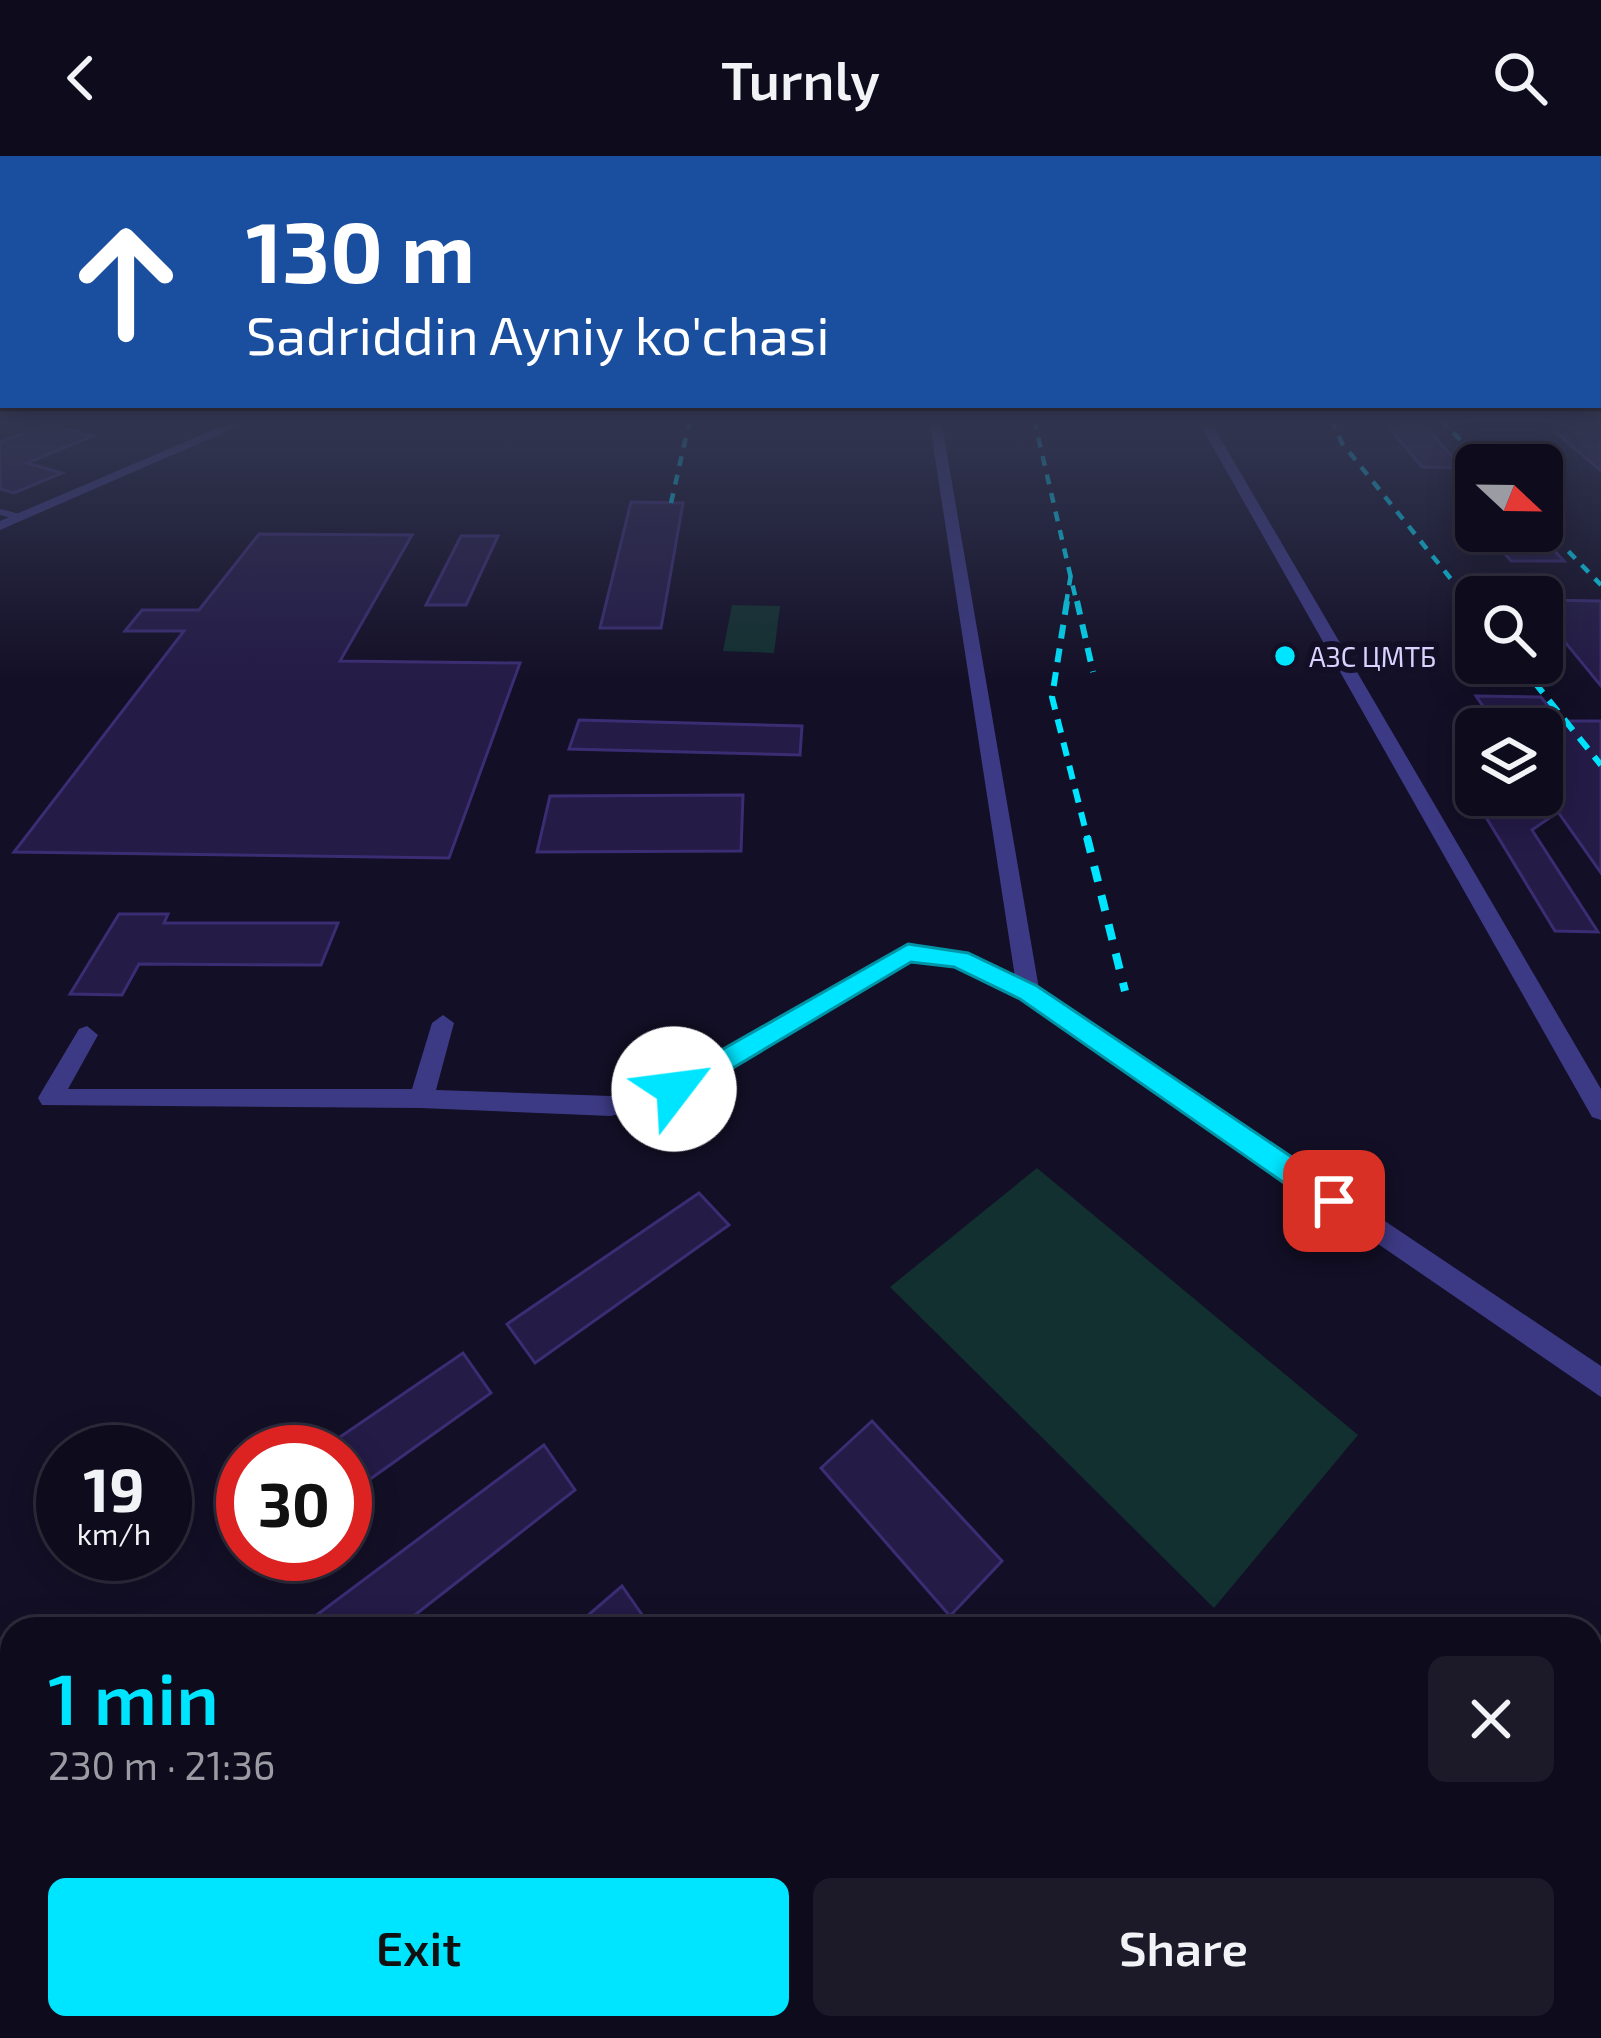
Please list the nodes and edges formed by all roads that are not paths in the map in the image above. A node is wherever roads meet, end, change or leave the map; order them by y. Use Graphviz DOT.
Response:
graph roads {
  1 [pos="46,507"];
  2 [pos="949,507"];
  3 [pos="1254,507"];
  4 [pos="0,512"];
  5 [pos="20,518"];
  6 [pos="0,526"];
  7 [pos="1028,993"];
  8 [pos="443,1023"];
  9 [pos="87,1035"];
  10 [pos="421,1099"];
  11 [pos="1601,1110"];
  12 [pos="1601,1383"];
  1 -- 5 [label="street"];
  2 -- 7 [label="street"];
  3 -- 11 [label="street"];
  4 -- 5 [label="lane"];
  5 -- 6 [label="street"];
  7 -- 10 [label="street"];
  7 -- 12 [label="street"];
  8 -- 10 [label="street"];
  9 -- 10 [label="street"];
}
